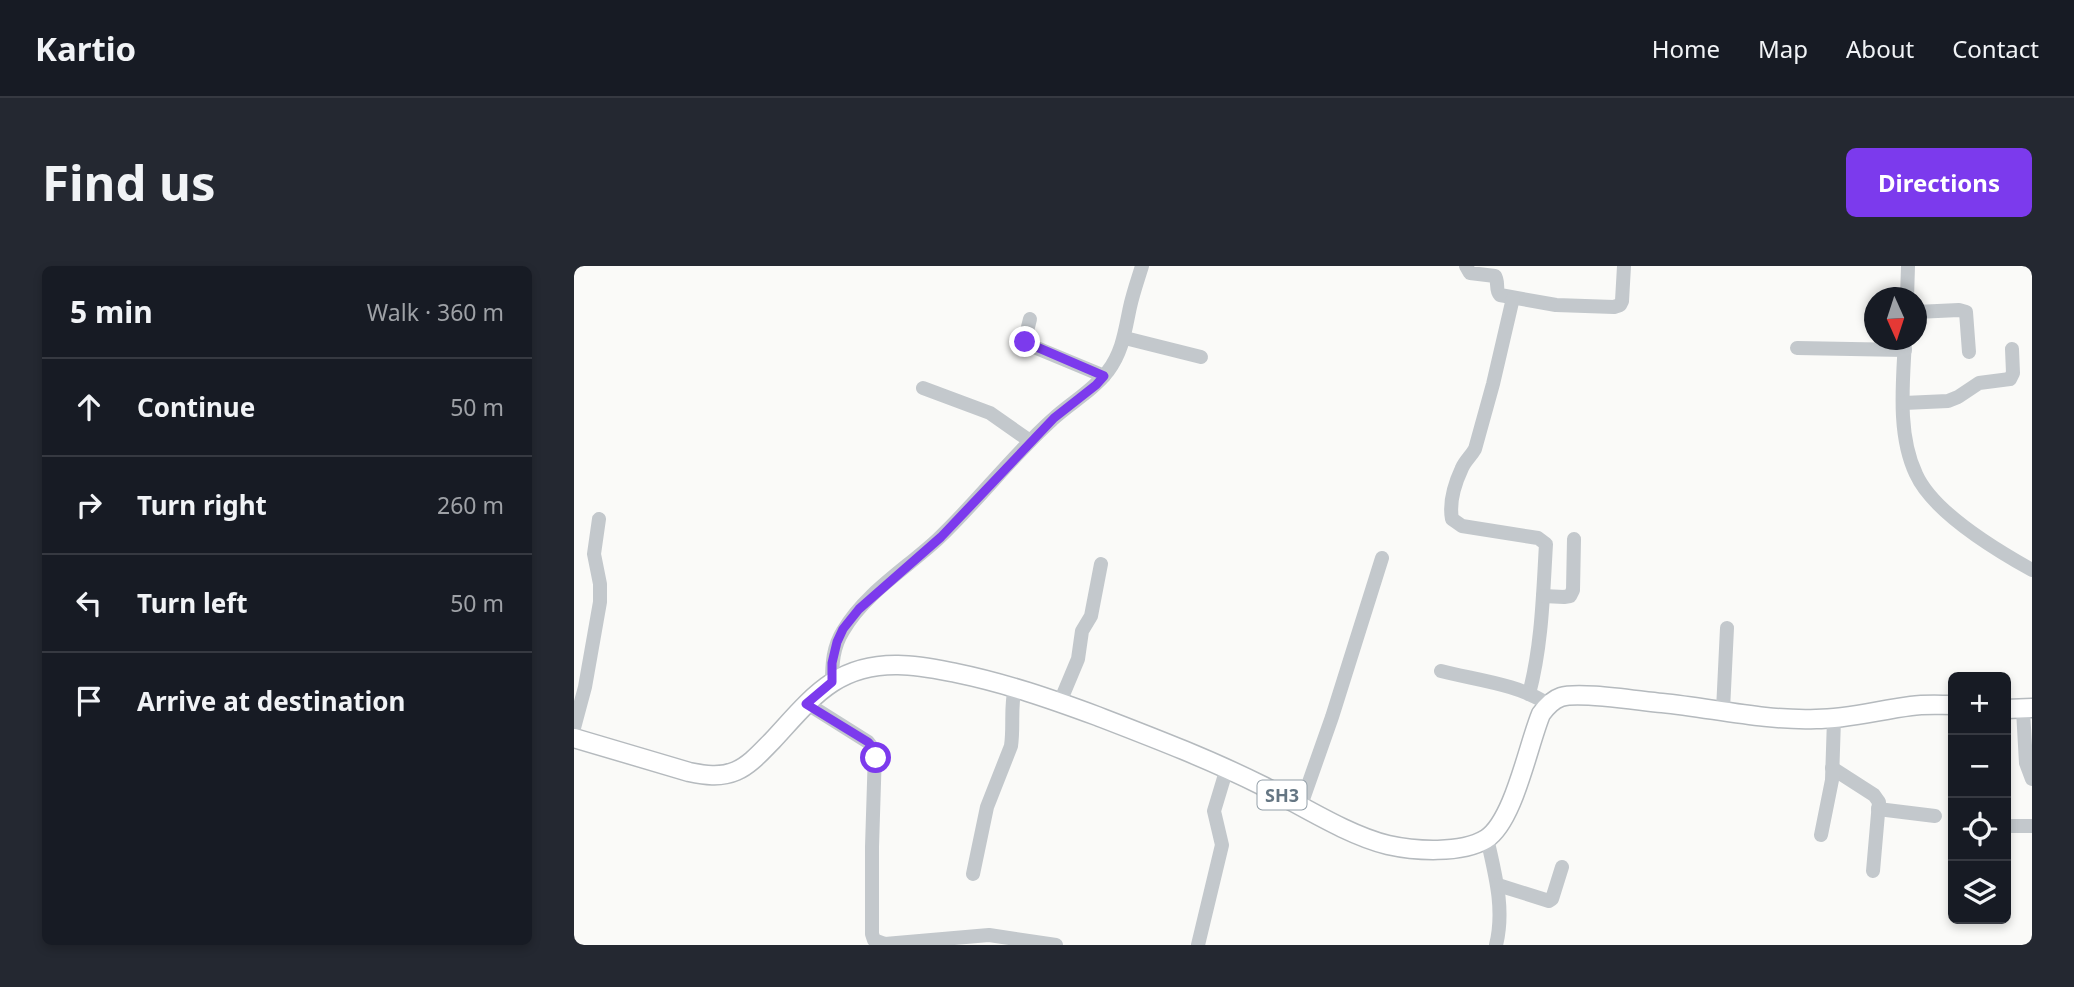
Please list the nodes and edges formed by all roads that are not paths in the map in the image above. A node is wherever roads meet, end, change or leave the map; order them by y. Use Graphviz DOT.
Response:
graph roads {
  1 [pos="1142,266"];
  2 [pos="1466,266"];
  3 [pos="1624,266"];
  4 [pos="1909,266"];
  5 [pos="1908,287"];
  6 [pos="1513,298"];
  7 [pos="1927,311"];
  8 [pos="1030,319"];
  9 [pos="1125,338"];
  10 [pos="1864,346"];
  11 [pos="1797,348"];
  12 [pos="2012,349"];
  13 [pos="1905,350"];
  14 [pos="1969,352"];
  15 [pos="1201,357"];
  16 [pos="1104,376"];
  17 [pos="923,388"];
  18 [pos="1904,403"];
  19 [pos="1030,441"];
  20 [pos="599,519"];
  21 [pos="1574,539"];
  22 [pos="1382,558"];
  23 [pos="1101,564"];
  24 [pos="2032,570"];
  25 [pos="1543,596"];
  26 [pos="1727,628"];
  27 [pos="1441,671"];
  28 [pos="832,682"];
  29 [pos="1015,687"];
  30 [pos="1530,694"];
  31 [pos="1060,702"];
  32 [pos="806,704"];
  33 [pos="1548,704"];
  34 [pos="1948,705"];
  35 [pos="2020,709"];
  36 [pos="1723,710"];
  37 [pos="1833,719"];
  38 [pos="574,728"];
  39 [pos="574,738"];
  40 [pos="1227,768"];
  41 [pos="1832,768"];
  42 [pos="2032,779"];
  43 [pos="1301,804"];
  44 [pos="1878,809"];
  45 [pos="1935,816"];
  46 [pos="2011,826"];
  47 [pos="2032,826"];
  48 [pos="1821,835"];
  49 [pos="1487,838"];
  50 [pos="1562,867"];
  51 [pos="1873,871"];
  52 [pos="973,874"];
  53 [pos="1498,885"];
  54 [pos="1056,945"];
  55 [pos="1199,945"];
  56 [pos="1496,945"];
  1 -- 9 [label="street"];
  2 -- 6 [label="street"];
  3 -- 6 [label="street"];
  4 -- 5 [label="street"];
  6 -- 25 [label="street"];
  7 -- 14 [label="street"];
  8 -- 16 [label="street"];
  9 -- 15 [label="street"];
  9 -- 16 [label="street"];
  10 -- 11 [label="street"];
  12 -- 18 [label="street"];
  13 -- 18 [label="street"];
  16 -- 19 [label="street"];
  17 -- 19 [label="street"];
  18 -- 24 [label="street"];
  19 -- 28 [label="street"];
  20 -- 38 [label="street"];
  21 -- 25 [label="street"];
  22 -- 43 [label="street"];
  23 -- 31 [label="street"];
  25 -- 30 [label="street"];
  26 -- 36 [label="street"];
  27 -- 30 [label="street"];
  28 -- 29 [label="main road, SH3"];
  28 -- 32 [label="main road, SH3"];
  29 -- 31 [label="main road, SH3"];
  29 -- 52 [label="street"];
  30 -- 33 [label="street"];
  31 -- 40 [label="main road, SH3"];
  32 -- 39 [label="main road, SH3"];
  32 -- 54 [label="street"];
  33 -- 36 [label="main road"];
  33 -- 49 [label="main road"];
  34 -- 37 [label="main road"];
  35 -- 42 [label="street"];
  36 -- 37 [label="main road"];
  37 -- 41 [label="street"];
  40 -- 43 [label="main road, SH3"];
  40 -- 55 [label="street"];
  41 -- 44 [label="street"];
  41 -- 48 [label="street"];
  43 -- 49 [label="main road, SH3"];
  44 -- 45 [label="street"];
  44 -- 51 [label="street"];
  46 -- 47 [label="street"];
  49 -- 53 [label="street"];
  50 -- 53 [label="street"];
  53 -- 56 [label="street"];
}
